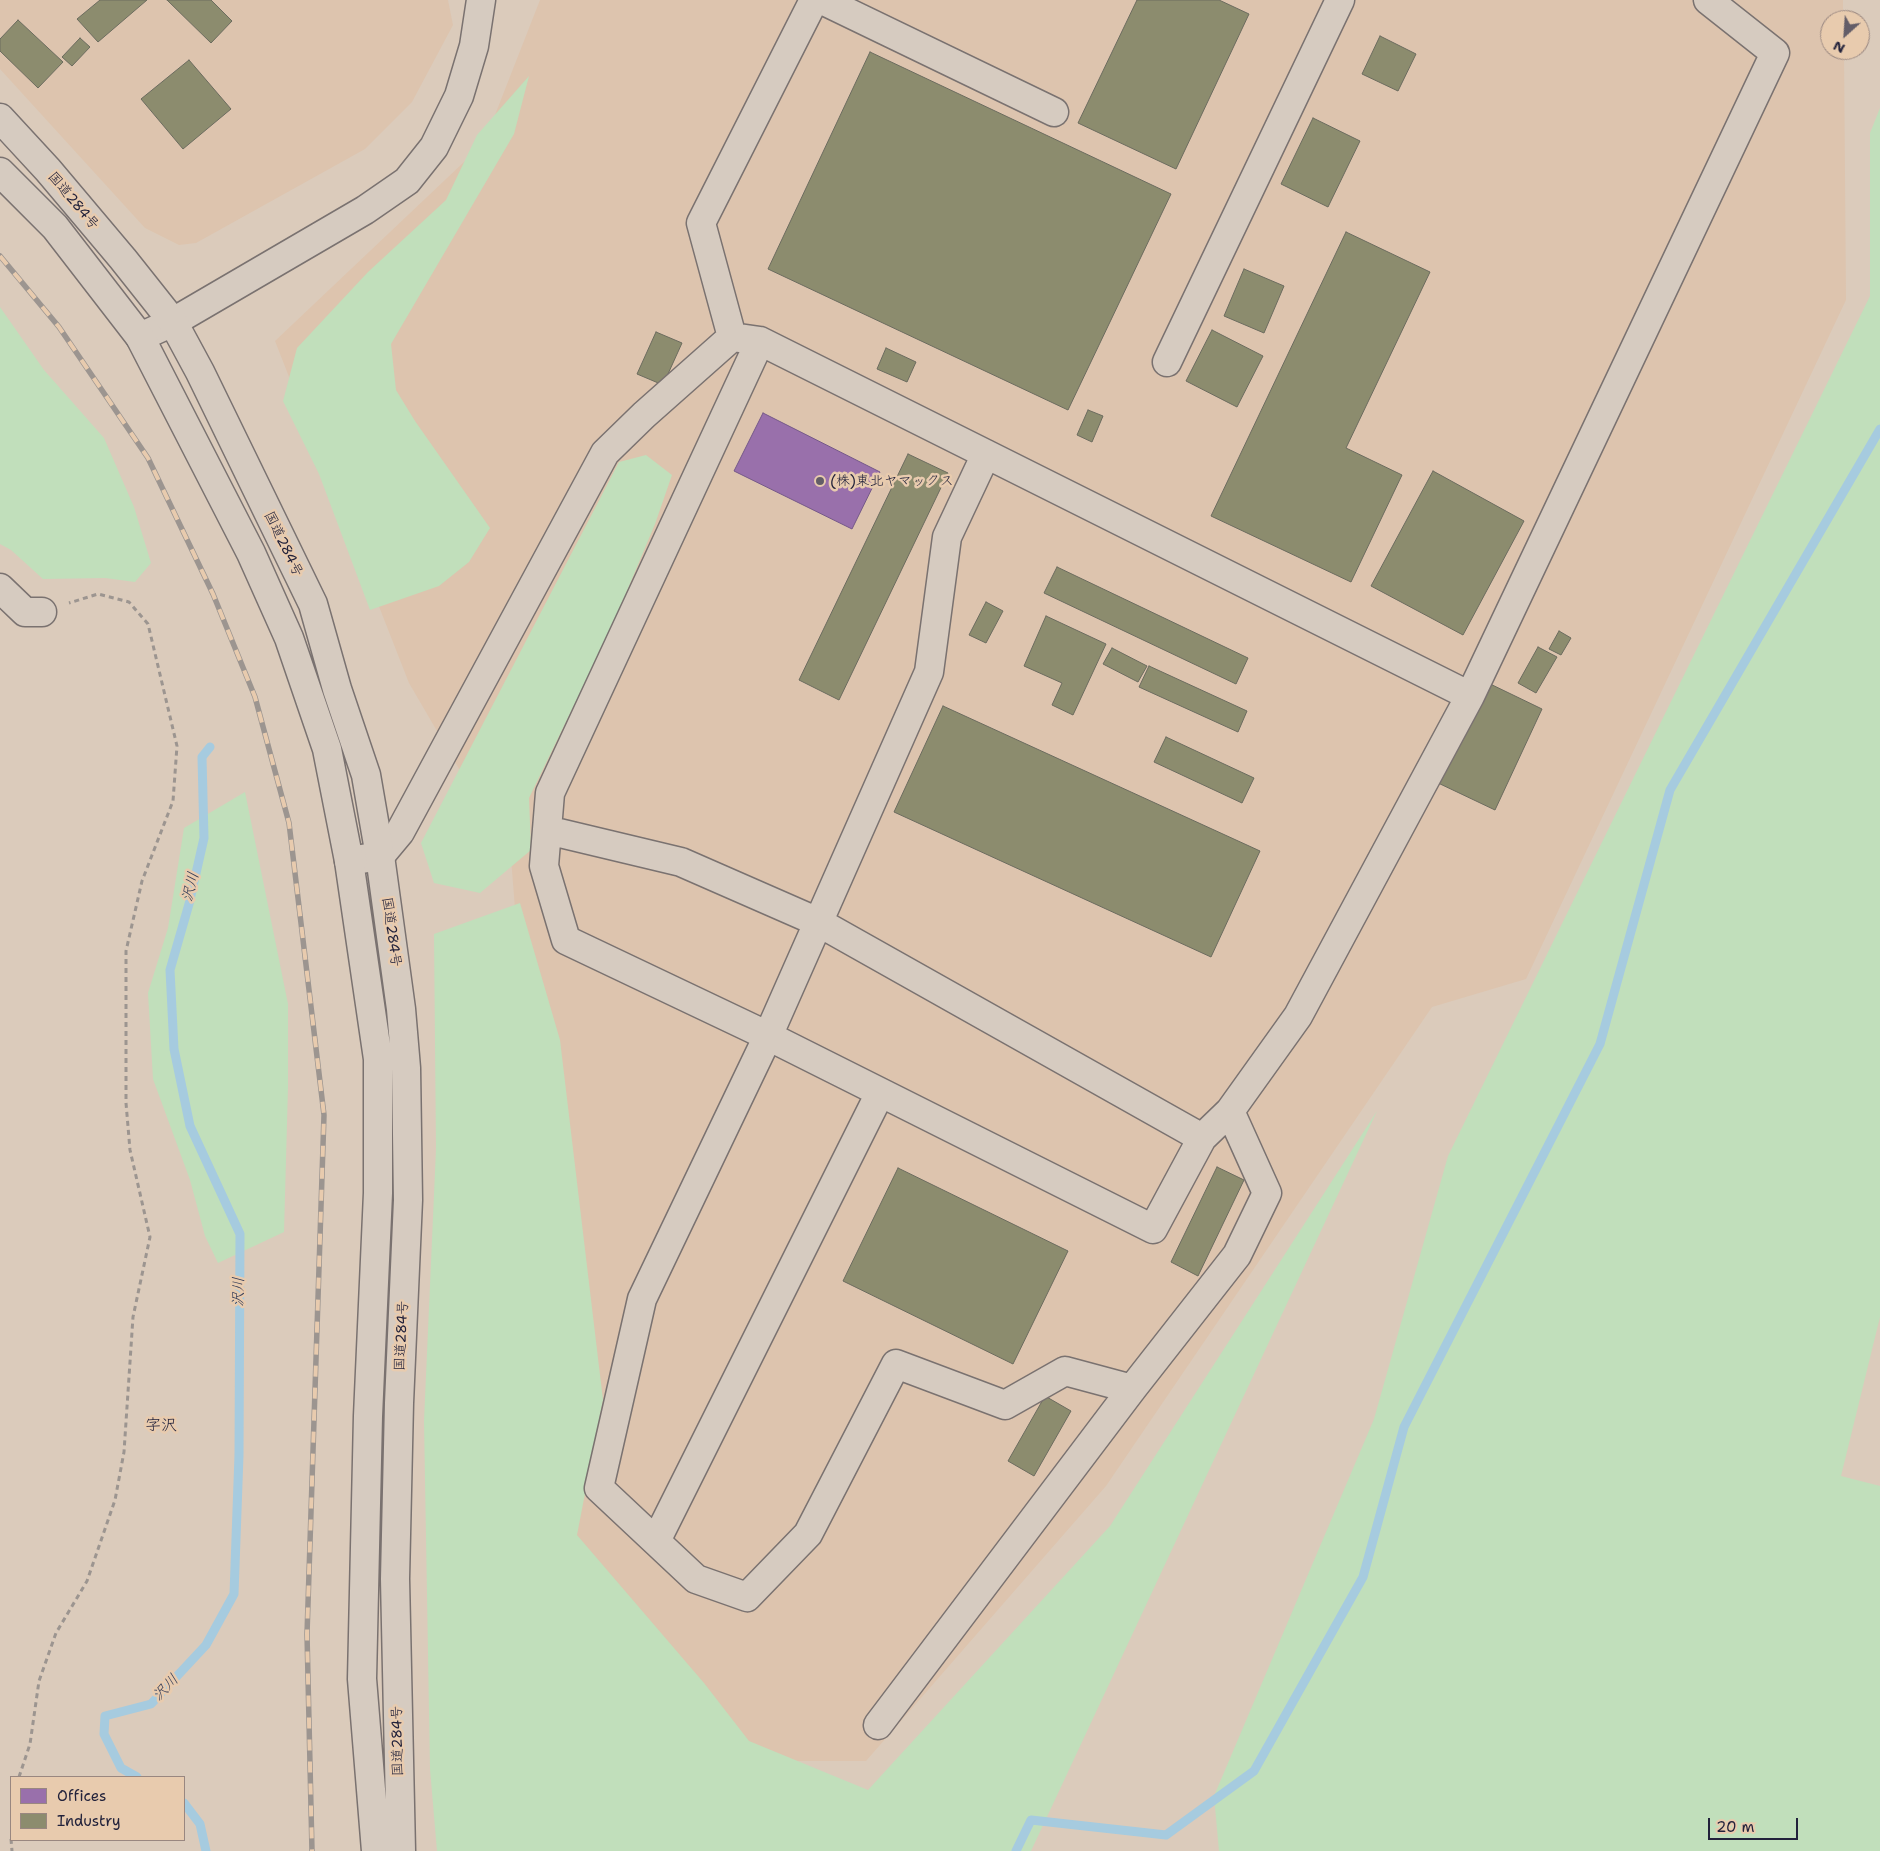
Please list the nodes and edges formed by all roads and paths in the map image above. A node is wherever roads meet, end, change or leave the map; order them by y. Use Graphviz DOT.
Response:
graph roads {
  1 [pos="481,0"];
  2 [pos="814,0"];
  3 [pos="822,0"];
  4 [pos="1340,0"];
  5 [pos="1708,0"];
  6 [pos="1054,112"];
  7 [pos="0,118"];
  8 [pos="0,172"];
  9 [pos="173,322"];
  10 [pos="732,337"];
  11 [pos="140,338"];
  12 [pos="760,341"];
  13 [pos="1167,362"];
  14 [pos="986,454"];
  15 [pos="0,588"];
  16 [pos="42,612"];
  17 [pos="1470,696"];
  18 [pos="547,830"];
  19 [pos="380,856"];
  20 [pos="348,861"];
  21 [pos="818,922"];
  22 [pos="768,1036"];
  23 [pos="880,1093"];
  24 [pos="1230,1110"];
  25 [pos="1202,1138"];
  26 [pos="1132,1389"];
  27 [pos="656,1541"];
  28 [pos="878,1725"];
  29 [pos="19,1776"];
  30 [pos="376,1851"];
  31 [pos="401,1851"];
  1 -- 9 [label="main road"];
  2 -- 10 [label="main road"];
  3 -- 6 [label="main road"];
  4 -- 13 [label="main road"];
  5 -- 17 [label="main road"];
  7 -- 9 [label="main road, 国道284号"];
  8 -- 11 [label="main road, 国道284号"];
  9 -- 11 [label="main road"];
  9 -- 19 [label="main road, 国道284号"];
  10 -- 12 [label="main road"];
  10 -- 19 [label="main road"];
  11 -- 20 [label="main road, 国道284号"];
  12 -- 14 [label="main road"];
  12 -- 18 [label="main road"];
  14 -- 17 [label="main road"];
  14 -- 21 [label="main road"];
  15 -- 16 [label="main road"];
  16 -- 29 [label="path"];
  17 -- 24 [label="main road"];
  18 -- 21 [label="main road"];
  18 -- 22 [label="main road"];
  19 -- 20 [label="main road"];
  19 -- 31 [label="main road, 国道284号"];
  20 -- 30 [label="main road, 国道284号"];
  21 -- 22 [label="main road"];
  21 -- 25 [label="main road"];
  22 -- 23 [label="main road"];
  22 -- 27 [label="main road"];
  23 -- 25 [label="main road"];
  23 -- 27 [label="main road"];
  24 -- 25 [label="main road"];
  24 -- 26 [label="main road"];
  26 -- 27 [label="main road"];
  26 -- 28 [label="main road"];
}
